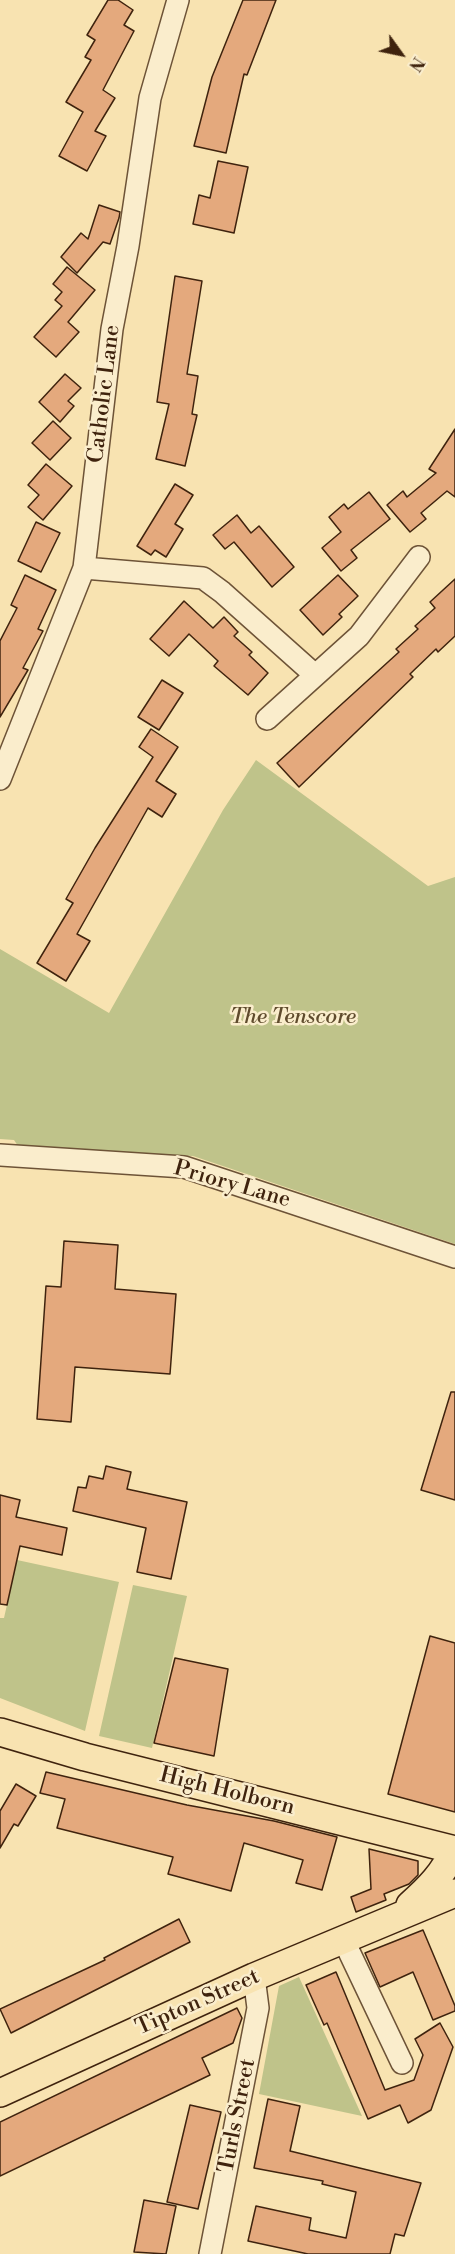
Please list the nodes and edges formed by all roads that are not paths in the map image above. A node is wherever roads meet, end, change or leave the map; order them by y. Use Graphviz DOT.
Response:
graph roads {
  1 [pos="178,0"];
  2 [pos="419,556"];
  3 [pos="84,568"];
  4 [pos="315,675"];
  5 [pos="267,719"];
  6 [pos="0,779"];
  7 [pos="0,1155"];
  8 [pos="455,1257"];
  9 [pos="0,1732"];
  10 [pos="454,1850"];
  11 [pos="455,1893"];
  12 [pos="398,1915"];
  13 [pos="343,1939"];
  14 [pos="254,1977"];
  15 [pos="402,2063"];
  16 [pos="0,2093"];
  17 [pos="210,2254"];
  1 -- 3 [label="street, Catholic Lane"];
  2 -- 4 [label="street"];
  3 -- 4 [label="street"];
  3 -- 6 [label="street, Catholic Lane"];
  4 -- 5 [label="street"];
  7 -- 8 [label="street, Priory Lane"];
  9 -- 10 [label="main road, High Holborn"];
  10 -- 12 [label="main road, Tipton Street"];
  11 -- 12 [label="main road, Tipton Street"];
  12 -- 13 [label="main road, Tipton Street"];
  13 -- 14 [label="main road, Tipton Street"];
  13 -- 15 [label="street"];
  14 -- 16 [label="main road, Tipton Street"];
  14 -- 17 [label="street, Turls Street"];
}
